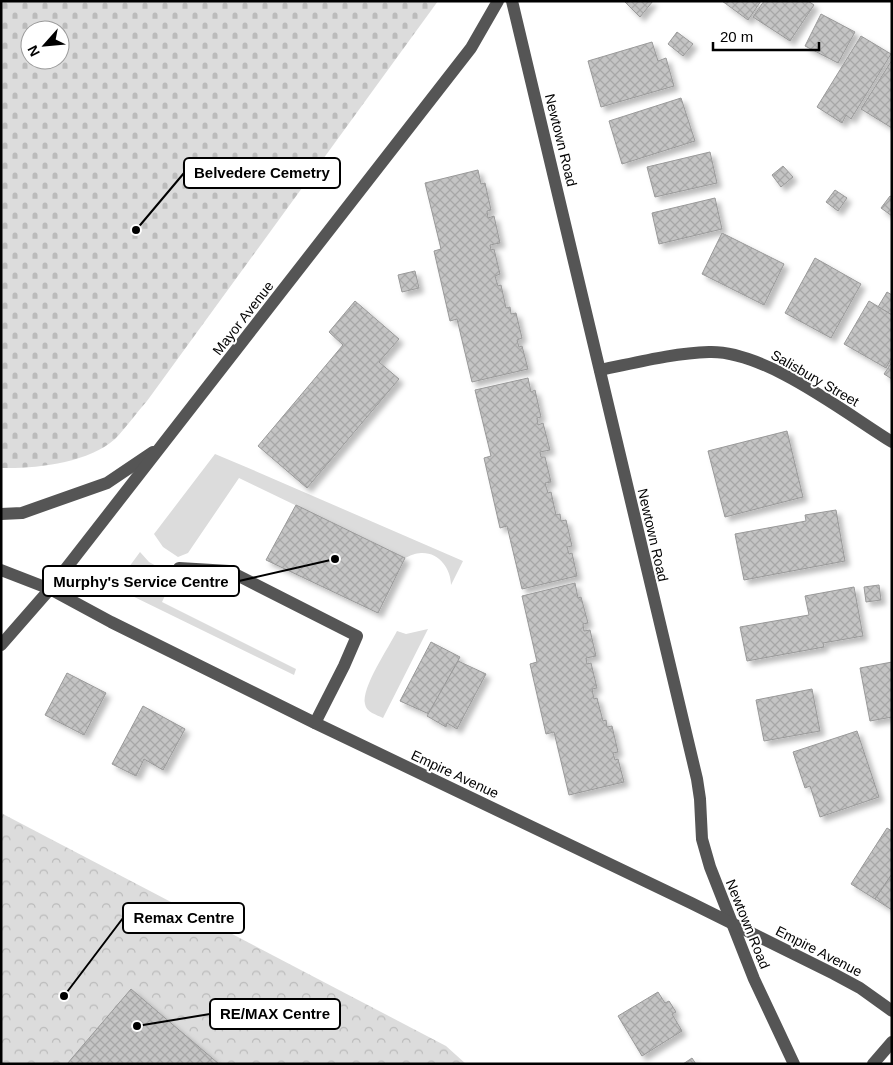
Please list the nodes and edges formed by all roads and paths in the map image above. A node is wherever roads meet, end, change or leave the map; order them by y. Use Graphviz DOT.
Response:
graph roads {
  1 [pos="498,1"];
  2 [pos="512,1"];
  3 [pos="600,370"];
  4 [pos="892,442"];
  5 [pos="163,445"];
  6 [pos="1,514"];
  7 [pos="179,568"];
  8 [pos="1,570"];
  9 [pos="50,589"];
  10 [pos="1,645"];
  11 [pos="315,723"];
  12 [pos="732,924"];
  13 [pos="892,1011"];
  14 [pos="892,1042"];
  15 [pos="794,1064"];
  16 [pos="874,1064"];
  1 -- 5 [label="street, Mayor Avenue"];
  2 -- 3 [label="street, Newtown Road"];
  3 -- 4 [label="street, Salisbury Street"];
  3 -- 12 [label="street, Newtown Road"];
  5 -- 6 [label="street"];
  5 -- 9 [label="street, Mayor Avenue"];
  7 -- 11 [label="street"];
  8 -- 9 [label="street, Empire Avenue"];
  9 -- 10 [label="street, Mayor Avenue"];
  9 -- 11 [label="street, Empire Avenue"];
  11 -- 12 [label="street, Empire Avenue"];
  12 -- 13 [label="street, Empire Avenue"];
  12 -- 15 [label="street, Newtown Road"];
  14 -- 16 [label="street"];
}
